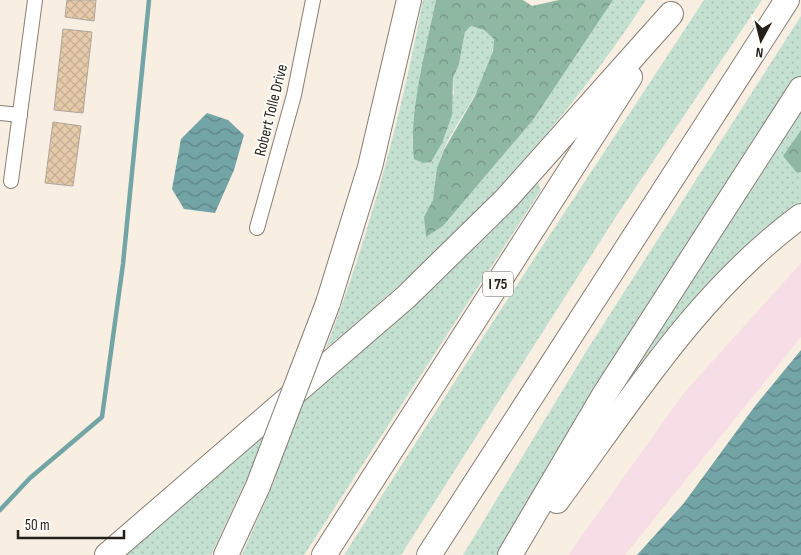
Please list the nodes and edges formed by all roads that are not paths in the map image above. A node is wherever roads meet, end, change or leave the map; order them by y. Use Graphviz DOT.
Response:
graph roads {
  1 [pos="35,0"];
  2 [pos="313,0"];
  3 [pos="409,0"];
  4 [pos="786,0"];
  5 [pos="675,7"];
  6 [pos="801,89"];
  7 [pos="0,113"];
  8 [pos="20,115"];
  9 [pos="11,181"];
  10 [pos="801,216"];
  11 [pos="257,228"];
  12 [pos="554,361"];
  13 [pos="107,555"];
  14 [pos="226,555"];
  15 [pos="324,555"];
  16 [pos="429,555"];
  17 [pos="445,555"];
  18 [pos="510,555"];
  19 [pos="517,555"];
  1 -- 8 [label="street"];
  2 -- 11 [label="street, Robert Tolle Drive"];
  3 -- 14 [label="highway, bridge"];
  4 -- 12 [label="highway"];
  5 -- 13 [label="highway"];
  5 -- 15 [label="highway, I 75"];
  6 -- 18 [label="highway"];
  7 -- 8 [label="street"];
  8 -- 9 [label="street"];
  10 -- 19 [label="highway"];
  12 -- 16 [label="highway"];
  12 -- 17 [label="highway"];
}
